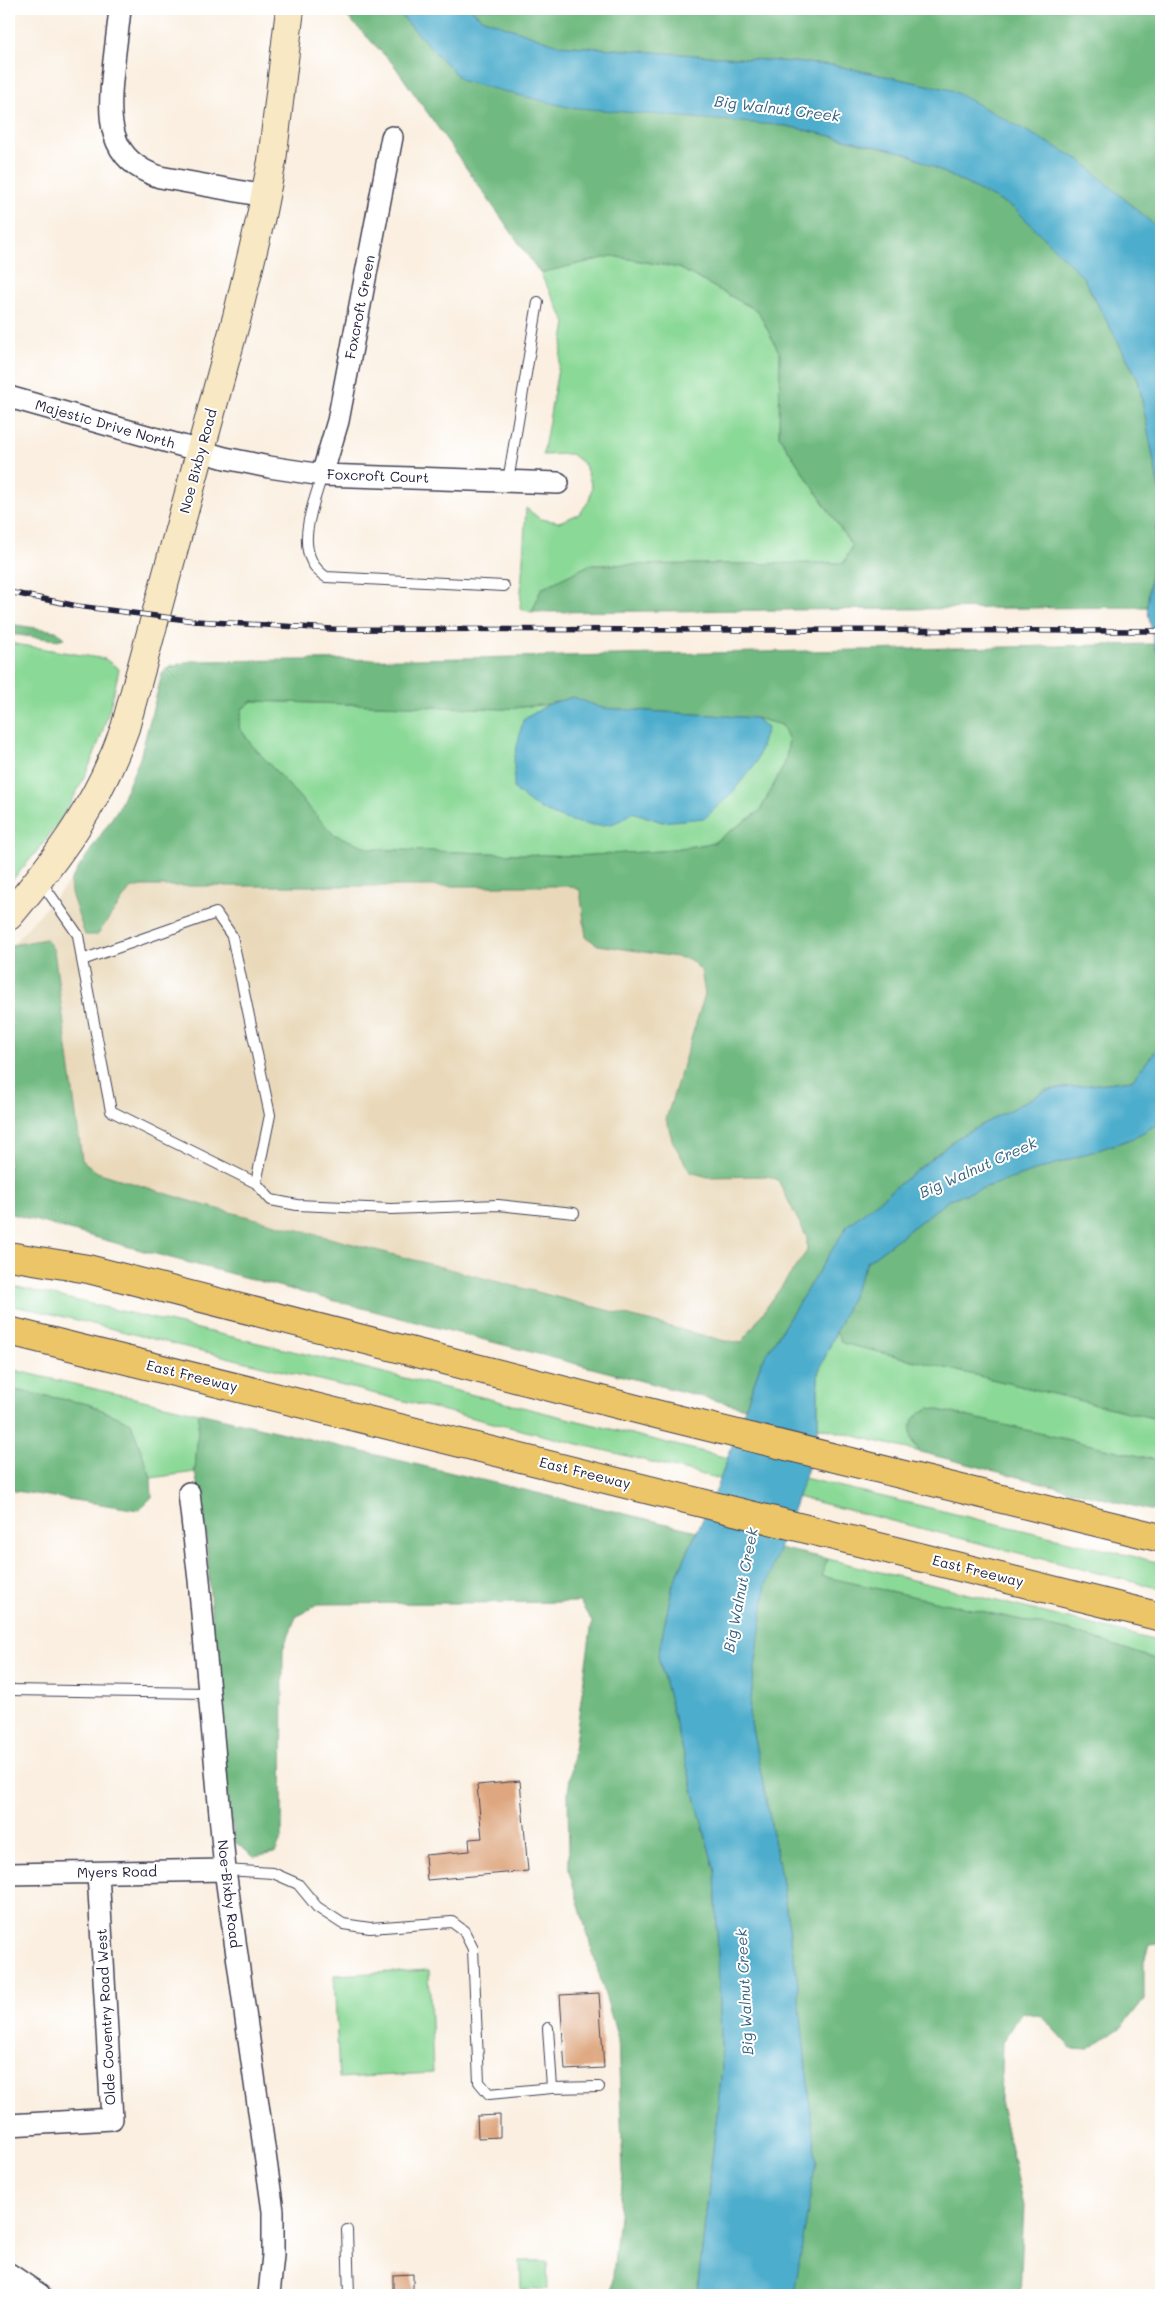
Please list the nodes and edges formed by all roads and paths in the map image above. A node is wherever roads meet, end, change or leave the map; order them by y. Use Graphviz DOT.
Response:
graph roads {
  1 [pos="120,9"];
  2 [pos="290,9"];
  3 [pos="392,137"];
  4 [pos="265,196"];
  5 [pos="538,302"];
  6 [pos="9,397"];
  7 [pos="201,451"];
  8 [pos="322,474"];
  9 [pos="508,481"];
  10 [pos="558,483"];
  11 [pos="504,586"];
  12 [pos="36,883"];
  13 [pos="9,916"];
  14 [pos="82,960"];
  15 [pos="256,1183"];
  16 [pos="574,1213"];
  17 [pos="9,1244"];
  18 [pos="9,1256"];
  19 [pos="88,1269"];
  20 [pos="9,1331"];
  21 [pos="189,1493"];
  22 [pos="1161,1538"];
  23 [pos="1161,1617"];
  24 [pos="9,1690"];
  25 [pos="209,1693"];
  26 [pos="226,1870"];
  27 [pos="98,1873"];
  28 [pos="9,1874"];
  29 [pos="548,2028"];
  30 [pos="599,2087"];
  31 [pos="552,2088"];
  32 [pos="9,2125"];
  33 [pos="347,2230"];
  34 [pos="9,2274"];
  35 [pos="40,2295"];
  36 [pos="269,2295"];
  37 [pos="348,2295"];
  1 -- 4 [label="street"];
  2 -- 4 [label="street, Noe Bixby Road"];
  3 -- 8 [label="street, Foxcroft Green"];
  4 -- 7 [label="street, Noe Bixby Road"];
  5 -- 9 [label="lane"];
  6 -- 7 [label="street, Majestic Drive North"];
  7 -- 8 [label="street, Foxcroft Court"];
  7 -- 12 [label="street, Noe Bixby Road"];
  8 -- 9 [label="street, Foxcroft Court"];
  8 -- 11 [label="lane"];
  9 -- 10 [label="street, Foxcroft Court"];
  12 -- 13 [label="street, Noe Bixby Road"];
  12 -- 14 [label="lane"];
  14 -- 15 [label="lane"];
  14 -- 15 [label="lane"];
  15 -- 16 [label="lane"];
  17 -- 19 [label="highway"];
  18 -- 19 [label="highway"];
  19 -- 22 [label="highway"];
  20 -- 23 [label="highway, East Freeway"];
  21 -- 25 [label="street, Noe-Bixby Road"];
  24 -- 25 [label="lane"];
  25 -- 26 [label="street, Noe-Bixby Road"];
  26 -- 27 [label="street, Myers Road"];
  26 -- 31 [label="lane"];
  26 -- 36 [label="street, Noe-Bixby Road"];
  27 -- 28 [label="street, Myers Road"];
  27 -- 32 [label="street, Olde Coventry Road West"];
  29 -- 31 [label="lane"];
  30 -- 31 [label="lane"];
  33 -- 37 [label="lane"];
  34 -- 35 [label="street"];
}
